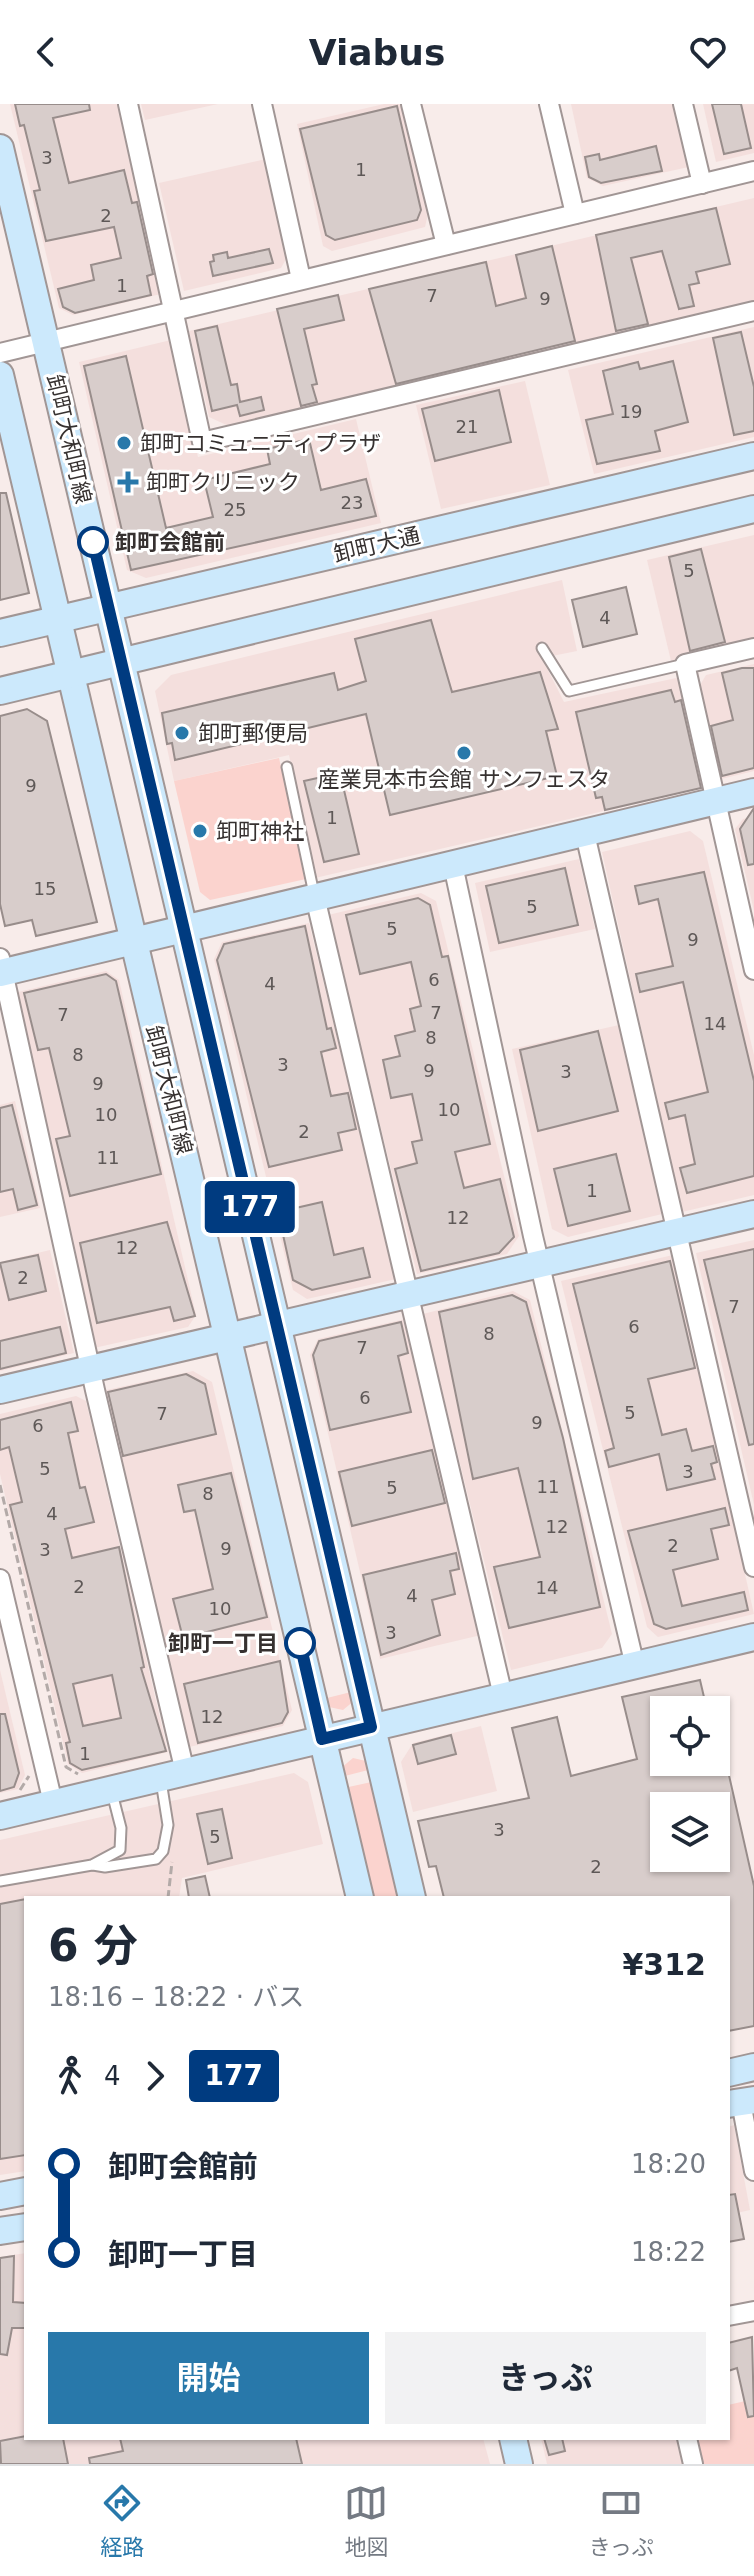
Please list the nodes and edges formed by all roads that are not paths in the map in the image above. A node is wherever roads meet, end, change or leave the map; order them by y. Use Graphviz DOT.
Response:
graph roads {
  1 [pos="128,104"];
  2 [pos="262,104"];
  3 [pos="411,104"];
  4 [pos="549,104"];
  5 [pos="683,104"];
  6 [pos="0,148"];
  7 [pos="754,171"];
  8 [pos="702,184"];
  9 [pos="6,200"];
  10 [pos="575,214"];
  11 [pos="446,245"];
  12 [pos="301,279"];
  13 [pos="174,310"];
  14 [pos="754,311"];
  15 [pos="48,342"];
  16 [pos="0,353"];
  17 [pos="0,375"];
  18 [pos="754,456"];
  19 [pos="754,509"];
  20 [pos="107,609"];
  21 [pos="56,620"];
  22 [pos="0,633"];
  23 [pos="542,648"];
  24 [pos="754,648"];
  25 [pos="120,663"];
  26 [pos="685,664"];
  27 [pos="69,675"];
  28 [pos="0,691"];
  29 [pos="287,767"];
  30 [pos="754,792"];
  31 [pos="717,801"];
  32 [pos="585,834"];
  33 [pos="453,865"];
  34 [pos="315,897"];
  35 [pos="183,928"];
  36 [pos="132,940"];
  37 [pos="1,968"];
  38 [pos="754,970"];
  39 [pos="754,1214"];
  40 [pos="676,1232"];
  41 [pos="539,1263"];
  42 [pos="409,1294"];
  43 [pos="278,1325"];
  44 [pos="228,1337"];
  45 [pos="91,1369"];
  46 [pos="0,1390"];
  47 [pos="754,1567"];
  48 [pos="0,1579"];
  49 [pos="754,1637"];
  50 [pos="635,1666"];
  51 [pos="503,1696"];
  52 [pos="371,1727"];
  53 [pos="322,1739"];
  54 [pos="172,1775"];
  55 [pos="111,1790"];
  56 [pos="53,1803"];
  57 [pos="5,1804"];
  58 [pos="92,1865"];
  59 [pos="0,1881"];
  60 [pos="360,1896"];
  61 [pos="412,1896"];
  62 [pos="754,2067"];
  63 [pos="730,2073"];
  64 [pos="741,2102"];
  65 [pos="754,2171"];
  66 [pos="24,2191"];
  67 [pos="0,2196"];
  68 [pos="24,2227"];
  69 [pos="0,2231"];
  70 [pos="754,2311"];
  71 [pos="730,2316"];
  72 [pos="513,2440"];
  73 [pos="687,2440"];
  74 [pos="519,2464"];
  75 [pos="693,2464"];
  1 -- 13 [label="street"];
  2 -- 12 [label="street"];
  3 -- 11 [label="street"];
  4 -- 10 [label="street"];
  5 -- 8 [label="street"];
  6 -- 9 [label="street, 卸町大和町線"];
  7 -- 8 [label="street"];
  8 -- 10 [label="street"];
  9 -- 15 [label="street, 卸町大和町線"];
  10 -- 11 [label="street"];
  11 -- 12 [label="street"];
  12 -- 13 [label="street"];
  13 -- 14 [label="street"];
  13 -- 15 [label="street"];
  15 -- 16 [label="street"];
  15 -- 20 [label="street, 卸町大和町線"];
  17 -- 21 [label="street, 卸町大和町線"];
  18 -- 20 [label="street, 卸町大通"];
  19 -- 25 [label="street"];
  20 -- 21 [label="street, 卸町大通"];
  20 -- 25 [label="street, 卸町大和町線"];
  21 -- 22 [label="street, 卸町大通"];
  21 -- 27 [label="street, 卸町大和町線"];
  23 -- 26 [label="lane"];
  24 -- 26 [label="street"];
  25 -- 27 [label="street"];
  25 -- 35 [label="street, 卸町大和町線"];
  26 -- 31 [label="street"];
  27 -- 28 [label="street"];
  27 -- 36 [label="street, 卸町大和町線"];
  29 -- 34 [label="lane"];
  30 -- 31 [label="street"];
  31 -- 32 [label="street"];
  31 -- 38 [label="street"];
  32 -- 33 [label="street"];
  32 -- 40 [label="street"];
  33 -- 34 [label="street"];
  33 -- 41 [label="street"];
  34 -- 35 [label="street"];
  34 -- 42 [label="street"];
  35 -- 36 [label="street"];
  35 -- 43 [label="street, 卸町大和町線"];
  36 -- 37 [label="street"];
  36 -- 44 [label="street, 卸町大和町線"];
  37 -- 45 [label="street"];
  39 -- 40 [label="street"];
  40 -- 41 [label="street"];
  40 -- 47 [label="street"];
  41 -- 42 [label="street"];
  41 -- 50 [label="street"];
  42 -- 43 [label="street"];
  42 -- 51 [label="street"];
  43 -- 44 [label="street"];
  43 -- 52 [label="street, 卸町大和町線"];
  44 -- 45 [label="street"];
  44 -- 53 [label="street, 卸町大和町線"];
  45 -- 46 [label="street"];
  45 -- 54 [label="street"];
  48 -- 56 [label="street"];
  49 -- 50 [label="street"];
  50 -- 51 [label="street"];
  51 -- 52 [label="street"];
  52 -- 53 [label="street"];
  52 -- 61 [label="street, 卸町大和町線"];
  53 -- 54 [label="street"];
  53 -- 60 [label="street, 卸町大和町線"];
  54 -- 55 [label="street"];
  54 -- 58 [label="lane"];
  55 -- 56 [label="street"];
  55 -- 58 [label="lane"];
  56 -- 57 [label="street"];
  58 -- 59 [label="lane"];
  62 -- 63 [label="street"];
  64 -- 65 [label="street"];
  66 -- 67 [label="street"];
  68 -- 69 [label="street"];
  70 -- 71 [label="street"];
  72 -- 74 [label="street"];
  73 -- 75 [label="street"];
}
